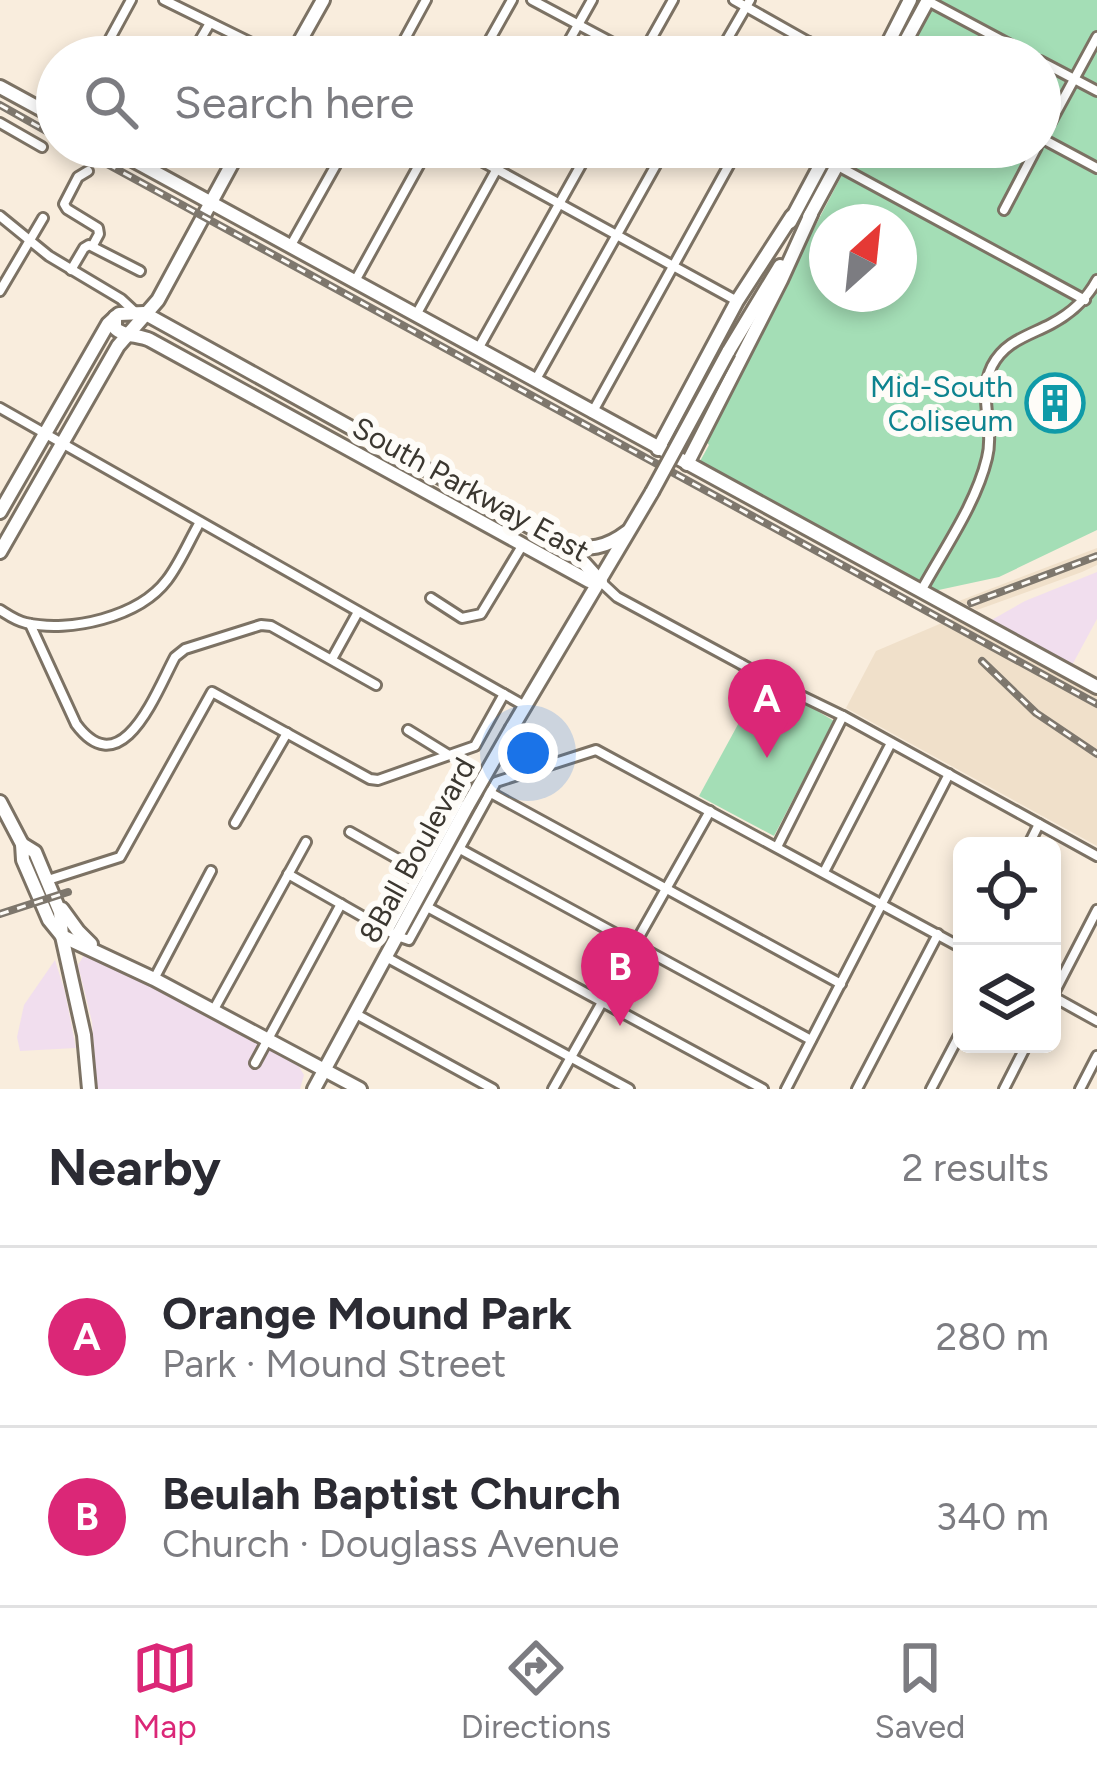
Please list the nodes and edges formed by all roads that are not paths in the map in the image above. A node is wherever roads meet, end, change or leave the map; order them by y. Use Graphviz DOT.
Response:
graph roads {
  1 [pos="131,0"];
  2 [pos="164,0"];
  3 [pos="323,0"];
  4 [pos="426,0"];
  5 [pos="512,0"];
  6 [pos="532,0"];
  7 [pos="592,0"];
  8 [pos="674,0"];
  9 [pos="734,0"];
  10 [pos="910,0"];
  11 [pos="927,0"];
  12 [pos="748,4"];
  13 [pos="210,23"];
  14 [pos="578,25"];
  15 [pos="111,36"];
  16 [pos="202,36"];
  17 [pos="237,36"];
  18 [pos="303,36"];
  19 [pos="406,36"];
  20 [pos="492,36"];
  21 [pos="572,36"];
  22 [pos="599,36"];
  23 [pos="653,36"];
  24 [pos="729,36"];
  25 [pos="799,36"];
  26 [pos="895,36"];
  27 [pos="901,36"];
  28 [pos="994,36"];
  29 [pos="1097,37"];
  30 [pos="1061,72"];
  31 [pos="1074,79"];
  32 [pos="0,87"];
  33 [pos="1097,91"];
  34 [pos="1061,103"];
  35 [pos="36,107"];
  36 [pos="0,123"];
  37 [pos="36,144"];
  38 [pos="1061,151"];
  39 [pos="153,168"];
  40 [pos="229,168"];
  41 [pos="334,168"];
  42 [pos="417,168"];
  43 [pos="579,168"];
  44 [pos="654,168"];
  45 [pos="727,168"];
  46 [pos="823,168"];
  47 [pos="826,168"];
  48 [pos="850,168"];
  49 [pos="1026,168"];
  50 [pos="1097,168"];
  51 [pos="497,169"];
  52 [pos="88,171"];
  53 [pos="209,203"];
  54 [pos="559,204"];
  55 [pos="814,204"];
  56 [pos="1004,210"];
  57 [pos="0,216"];
  58 [pos="792,216"];
  59 [pos="809,217"];
  60 [pos="43,218"];
  61 [pos="809,218"];
  62 [pos="617,235"];
  63 [pos="30,240"];
  64 [pos="93,245"];
  65 [pos="291,246"];
  66 [pos="673,267"];
  67 [pos="71,270"];
  68 [pos="140,271"];
  69 [pos="1097,280"];
  70 [pos="355,281"];
  71 [pos="0,291"];
  72 [pos="112,295"];
  73 [pos="1085,300"];
  74 [pos="736,301"];
  75 [pos="140,313"];
  76 [pos="117,315"];
  77 [pos="416,315"];
  78 [pos="127,334"];
  79 [pos="478,349"];
  80 [pos="730,350"];
  81 [pos="536,381"];
  82 [pos="0,409"];
  83 [pos="592,413"];
  84 [pos="45,434"];
  85 [pos="62,444"];
  86 [pos="658,448"];
  87 [pos="687,464"];
  88 [pos="420,466"];
  89 [pos="412,483"];
  90 [pos="0,512"];
  91 [pos="200,522"];
  92 [pos="633,527"];
  93 [pos="522,544"];
  94 [pos="559,544"];
  95 [pos="0,552"];
  96 [pos="601,582"];
  97 [pos="922,591"];
  98 [pos="431,598"];
  99 [pos="0,610"];
  100 [pos="358,612"];
  101 [pos="30,624"];
  102 [pos="332,659"];
  103 [pos="376,685"];
  104 [pos="1097,687"];
  105 [pos="504,694"];
  106 [pos="525,706"];
  107 [pos="843,716"];
  108 [pos="407,730"];
  109 [pos="287,733"];
  110 [pos="891,743"];
  111 [pos="449,755"];
  112 [pos="949,774"];
  113 [pos="490,792"];
  114 [pos="0,802"];
  115 [pos="710,811"];
  116 [pos="235,823"];
  117 [pos="1039,824"];
  118 [pos="350,832"];
  119 [pos="1032,837"];
  120 [pos="306,842"];
  121 [pos="22,844"];
  122 [pos="777,847"];
  123 [pos="460,849"];
  124 [pos="1097,856"];
  125 [pos="211,871"];
  126 [pos="421,872"];
  127 [pos="824,872"];
  128 [pos="288,874"];
  129 [pos="48,880"];
  130 [pos="667,888"];
  131 [pos="56,900"];
  132 [pos="340,904"];
  133 [pos="882,904"];
  134 [pos="429,908"];
  135 [pos="1097,910"];
  136 [pos="392,934"];
  137 [pos="938,934"];
  138 [pos="62,936"];
  139 [pos="635,945"];
  140 [pos="958,945"];
  141 [pos="386,956"];
  142 [pos="112,958"];
  143 [pos="154,979"];
  144 [pos="1061,979"];
  145 [pos="841,984"];
  146 [pos="603,1001"];
  147 [pos="1061,1001"];
  148 [pos="213,1011"];
  149 [pos="354,1016"];
  150 [pos="1097,1021"];
  151 [pos="267,1039"];
  152 [pos="811,1040"];
  153 [pos="953,1047"];
  154 [pos="1023,1053"];
  155 [pos="1097,1056"];
  156 [pos="571,1058"];
  157 [pos="255,1063"];
  158 [pos="324,1069"];
  159 [pos="88,1089"];
  160 [pos="314,1089"];
  161 [pos="360,1089"];
  162 [pos="493,1089"];
  163 [pos="553,1089"];
  164 [pos="629,1089"];
  165 [pos="763,1089"];
  166 [pos="786,1089"];
  167 [pos="857,1089"];
  168 [pos="931,1089"];
  169 [pos="1004,1089"];
  170 [pos="1080,1089"];
  1 -- 15 [label="street"];
  2 -- 13 [label="street"];
  3 -- 18 [label="main road"];
  4 -- 19 [label="street"];
  5 -- 20 [label="street"];
  6 -- 14 [label="street"];
  7 -- 14 [label="street"];
  8 -- 23 [label="street"];
  9 -- 12 [label="street"];
  10 -- 26 [label="main road"];
  11 -- 27 [label="main road"];
  11 -- 28 [label="street"];
  12 -- 24 [label="street"];
  12 -- 25 [label="street"];
  13 -- 16 [label="street"];
  13 -- 17 [label="street"];
  14 -- 21 [label="street"];
  14 -- 22 [label="street"];
  29 -- 31 [label="street"];
  30 -- 31 [label="street"];
  31 -- 33 [label="street"];
  31 -- 34 [label="street"];
  32 -- 35 [label="main road"];
  36 -- 37 [label="street"];
  38 -- 50 [label="street"];
  39 -- 53 [label="main road"];
  40 -- 53 [label="main road"];
  41 -- 65 [label="street"];
  42 -- 70 [label="street"];
  43 -- 54 [label="street"];
  44 -- 62 [label="street"];
  45 -- 66 [label="street"];
  46 -- 58 [label="main road"];
  47 -- 55 [label="main road"];
  48 -- 73 [label="street"];
  49 -- 56 [label="street"];
  51 -- 54 [label="street"];
  51 -- 77 [label="street"];
  52 -- 64 [label="street"];
  53 -- 65 [label="main road"];
  53 -- 75 [label="main road"];
  54 -- 62 [label="street"];
  54 -- 79 [label="street"];
  57 -- 63 [label="street"];
  58 -- 74 [label="main road"];
  58 -- 80 [label="main road"];
  59 -- 80 [label="main road"];
  60 -- 63 [label="street"];
  61 -- 87 [label="main road"];
  62 -- 66 [label="street"];
  62 -- 81 [label="street"];
  63 -- 67 [label="street"];
  63 -- 71 [label="street"];
  64 -- 67 [label="street"];
  64 -- 68 [label="street"];
  65 -- 70 [label="main road"];
  66 -- 74 [label="street"];
  66 -- 83 [label="street"];
  67 -- 72 [label="street"];
  69 -- 73 [label="street"];
  70 -- 77 [label="main road"];
  72 -- 75 [label="street"];
  72 -- 76 [label="street"];
  73 -- 97 [label="street"];
  74 -- 86 [label="main road"];
  75 -- 76 [label="main road"];
  75 -- 78 [label="main road"];
  75 -- 88 [label="main road, South Parkway East"];
  76 -- 78 [label="main road"];
  76 -- 84 [label="main road"];
  77 -- 79 [label="main road"];
  78 -- 85 [label="main road"];
  78 -- 89 [label="main road, South Parkway East"];
  79 -- 81 [label="main road"];
  80 -- 92 [label="main road, 8Ball Boulevard, bridge"];
  81 -- 83 [label="main road"];
  82 -- 84 [label="street"];
  83 -- 86 [label="main road"];
  84 -- 85 [label="street"];
  84 -- 90 [label="main road"];
  85 -- 91 [label="street"];
  85 -- 95 [label="main road"];
  86 -- 87 [label="main road"];
  87 -- 97 [label="main road"];
  88 -- 89 [label="main road"];
  88 -- 94 [label="main road, South Parkway East"];
  89 -- 93 [label="main road, South Parkway East"];
  91 -- 100 [label="street"];
  91 -- 101 [label="street"];
  92 -- 94 [label="main road"];
  92 -- 96 [label="main road, 8Ball Boulevard"];
  93 -- 96 [label="main road, South Parkway East"];
  93 -- 98 [label="street"];
  94 -- 96 [label="main road, South Parkway East"];
  96 -- 106 [label="main road, 8Ball Boulevard"];
  96 -- 107 [label="street, bridge"];
  97 -- 104 [label="main road"];
  99 -- 101 [label="street"];
  100 -- 102 [label="street"];
  100 -- 105 [label="street"];
  101 -- 102 [label="street"];
  102 -- 103 [label="street"];
  105 -- 106 [label="street"];
  105 -- 111 [label="street"];
  106 -- 136 [label="main road, 8Ball Boulevard, bridge"];
  107 -- 110 [label="street"];
  107 -- 122 [label="street"];
  108 -- 111 [label="street"];
  109 -- 111 [label="street"];
  109 -- 116 [label="street"];
  109 -- 129 [label="street"];
  110 -- 112 [label="street"];
  110 -- 127 [label="street"];
  112 -- 117 [label="street"];
  112 -- 133 [label="street"];
  113 -- 115 [label="street"];
  113 -- 123 [label="street"];
  113 -- 126 [label="street"];
  113 -- 130 [label="street"];
  114 -- 121 [label="main road"];
  115 -- 122 [label="street"];
  115 -- 130 [label="street"];
  117 -- 119 [label="street"];
  117 -- 124 [label="street"];
  118 -- 126 [label="street"];
  120 -- 128 [label="street"];
  121 -- 129 [label="main road"];
  121 -- 138 [label="main road"];
  122 -- 127 [label="street"];
  123 -- 134 [label="street"];
  123 -- 139 [label="street"];
  125 -- 143 [label="street"];
  126 -- 136 [label="street"];
  127 -- 133 [label="street"];
  128 -- 132 [label="street"];
  128 -- 148 [label="street"];
  129 -- 131 [label="main road"];
  130 -- 139 [label="street"];
  130 -- 145 [label="street"];
  131 -- 138 [label="main road"];
  131 -- 142 [label="main road"];
  132 -- 136 [label="street"];
  132 -- 151 [label="street"];
  133 -- 137 [label="street"];
  133 -- 145 [label="street"];
  134 -- 136 [label="street"];
  134 -- 146 [label="street"];
  135 -- 144 [label="street"];
  136 -- 141 [label="main road, 8Ball Boulevard"];
  137 -- 140 [label="street"];
  137 -- 167 [label="street"];
  138 -- 142 [label="main road"];
  138 -- 159 [label="main road"];
  139 -- 146 [label="street"];
  139 -- 152 [label="street"];
  141 -- 149 [label="main road, 8Ball Boulevard"];
  141 -- 156 [label="street"];
  142 -- 143 [label="main road"];
  143 -- 148 [label="main road"];
  145 -- 152 [label="street"];
  146 -- 156 [label="street"];
  146 -- 165 [label="street"];
  147 -- 150 [label="street"];
  148 -- 151 [label="main road"];
  149 -- 158 [label="main road, 8Ball Boulevard"];
  149 -- 162 [label="street"];
  151 -- 157 [label="street"];
  151 -- 158 [label="main road"];
  152 -- 166 [label="street"];
  153 -- 168 [label="street"];
  154 -- 169 [label="street"];
  155 -- 170 [label="street"];
  156 -- 163 [label="street"];
  156 -- 164 [label="street"];
  158 -- 160 [label="main road"];
  158 -- 161 [label="main road"];
}
